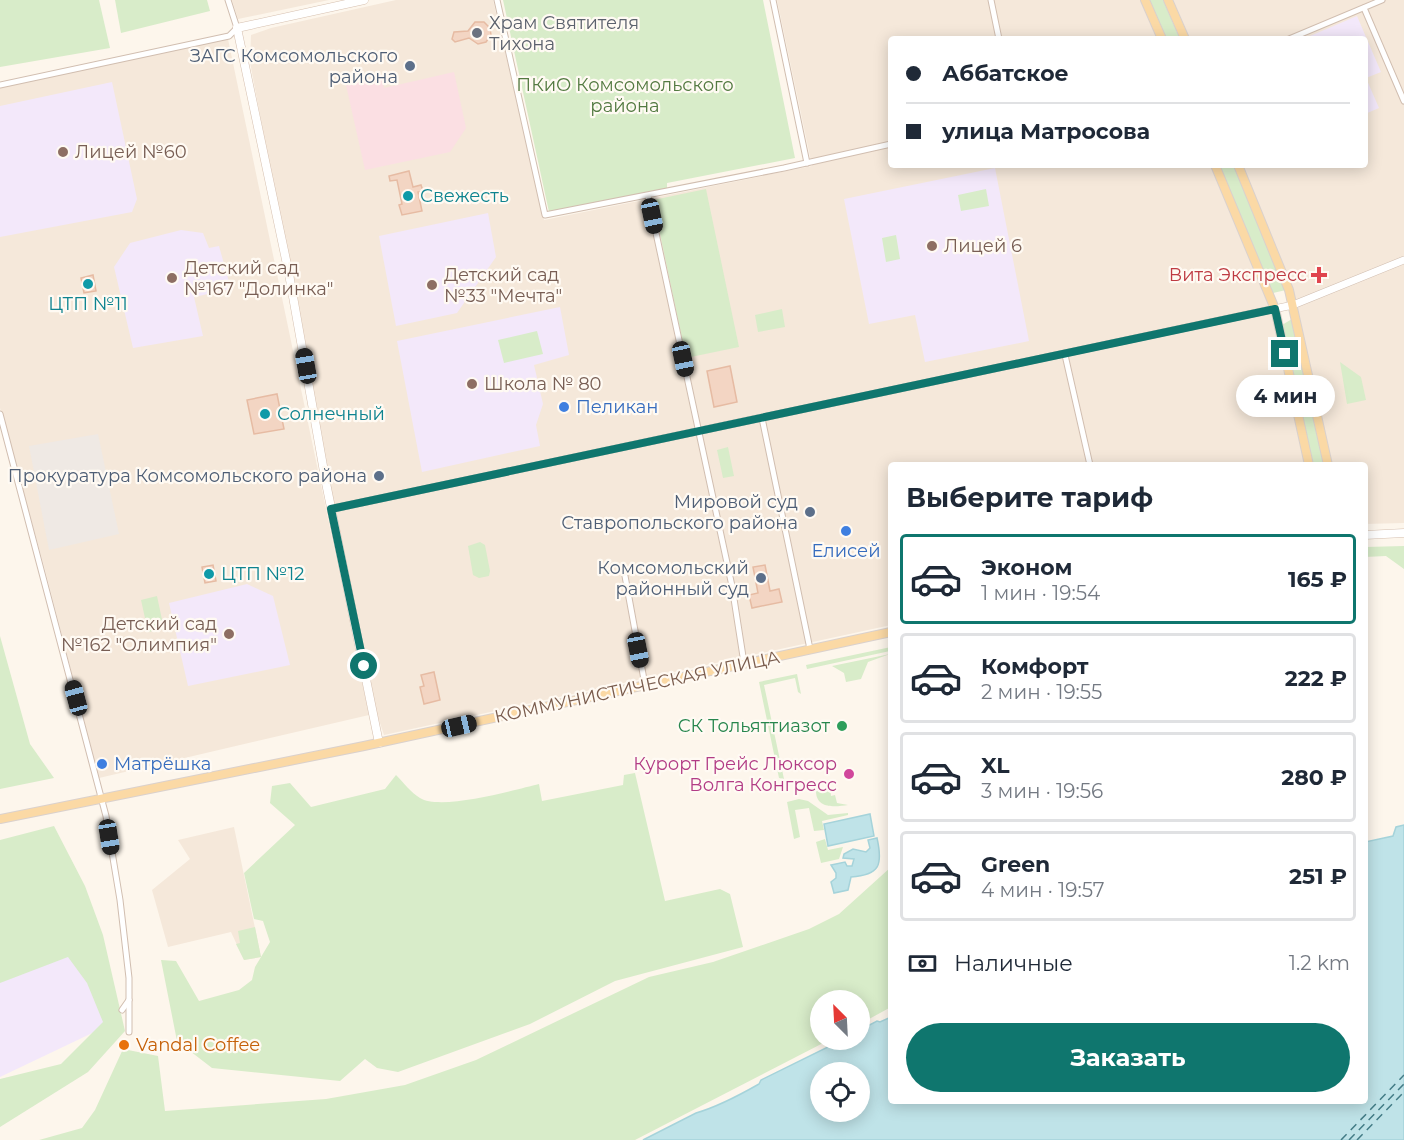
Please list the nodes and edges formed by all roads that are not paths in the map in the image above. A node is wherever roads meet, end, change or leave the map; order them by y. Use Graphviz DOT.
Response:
graph roads {
  1 [pos="228,0"];
  2 [pos="364,0"];
  3 [pos="497,0"];
  4 [pos="773,0"];
  5 [pos="991,0"];
  6 [pos="1145,0"];
  7 [pos="1168,0"];
  8 [pos="1382,0"];
  9 [pos="1364,8"];
  10 [pos="237,28"];
  11 [pos="998,36"];
  12 [pos="1161,36"];
  13 [pos="1184,36"];
  14 [pos="1295,36"];
  15 [pos="0,85"];
  16 [pos="1404,100"];
  17 [pos="888,145"];
  18 [pos="807,163"];
  19 [pos="1216,168"];
  20 [pos="1239,168"];
  21 [pos="648,196"];
  22 [pos="1404,260"];
  23 [pos="1293,305"];
  24 [pos="1275,309"];
  25 [pos="1065,355"];
  26 [pos="0,414"];
  27 [pos="762,418"];
  28 [pos="699,432"];
  29 [pos="1089,462"];
  30 [pos="1308,462"];
  31 [pos="1327,462"];
  32 [pos="331,509"];
  33 [pos="1404,533"];
  34 [pos="1368,535"];
  35 [pos="625,576"];
  36 [pos="888,633"];
  37 [pos="810,649"];
  38 [pos="744,663"];
  39 [pos="645,685"];
  40 [pos="379,743"];
  41 [pos="101,799"];
  42 [pos="0,819"];
  43 [pos="130,999"];
  44 [pos="122,1010"];
  45 [pos="129,1032"];
  1 -- 10 [label="street"];
  2 -- 10 [label="main road"];
  3 -- 21 [label="street"];
  4 -- 18 [label="street"];
  5 -- 11 [label="street"];
  6 -- 12 [label="main road"];
  7 -- 13 [label="main road"];
  8 -- 9 [label="street"];
  9 -- 14 [label="street"];
  9 -- 16 [label="street"];
  10 -- 15 [label="street"];
  10 -- 32 [label="main road"];
  17 -- 18 [label="street"];
  18 -- 21 [label="street"];
  19 -- 24 [label="main road"];
  20 -- 23 [label="main road"];
  21 -- 28 [label="street"];
  22 -- 23 [label="street"];
  23 -- 24 [label="street"];
  23 -- 31 [label="main road"];
  24 -- 25 [label="street"];
  24 -- 30 [label="main road"];
  25 -- 27 [label="street"];
  25 -- 29 [label="street"];
  26 -- 41 [label="street"];
  27 -- 28 [label="street"];
  27 -- 37 [label="street"];
  28 -- 32 [label="street"];
  28 -- 38 [label="street"];
  32 -- 40 [label="main road"];
  33 -- 34 [label="main road"];
  35 -- 39 [label="street"];
  36 -- 37 [label="main road, КОММУНИСТИЧЕСКАЯ УЛИЦА"];
  37 -- 38 [label="main road, КОММУНИСТИЧЕСКАЯ УЛИЦА"];
  38 -- 39 [label="main road, КОММУНИСТИЧЕСКАЯ УЛИЦА"];
  39 -- 40 [label="main road, КОММУНИСТИЧЕСКАЯ УЛИЦА"];
  40 -- 41 [label="main road, КОММУНИСТИЧЕСКАЯ УЛИЦА"];
  41 -- 42 [label="main road, КОММУНИСТИЧЕСКАЯ УЛИЦА"];
  41 -- 43 [label="street"];
  43 -- 44 [label="street"];
  43 -- 45 [label="street"];
}
